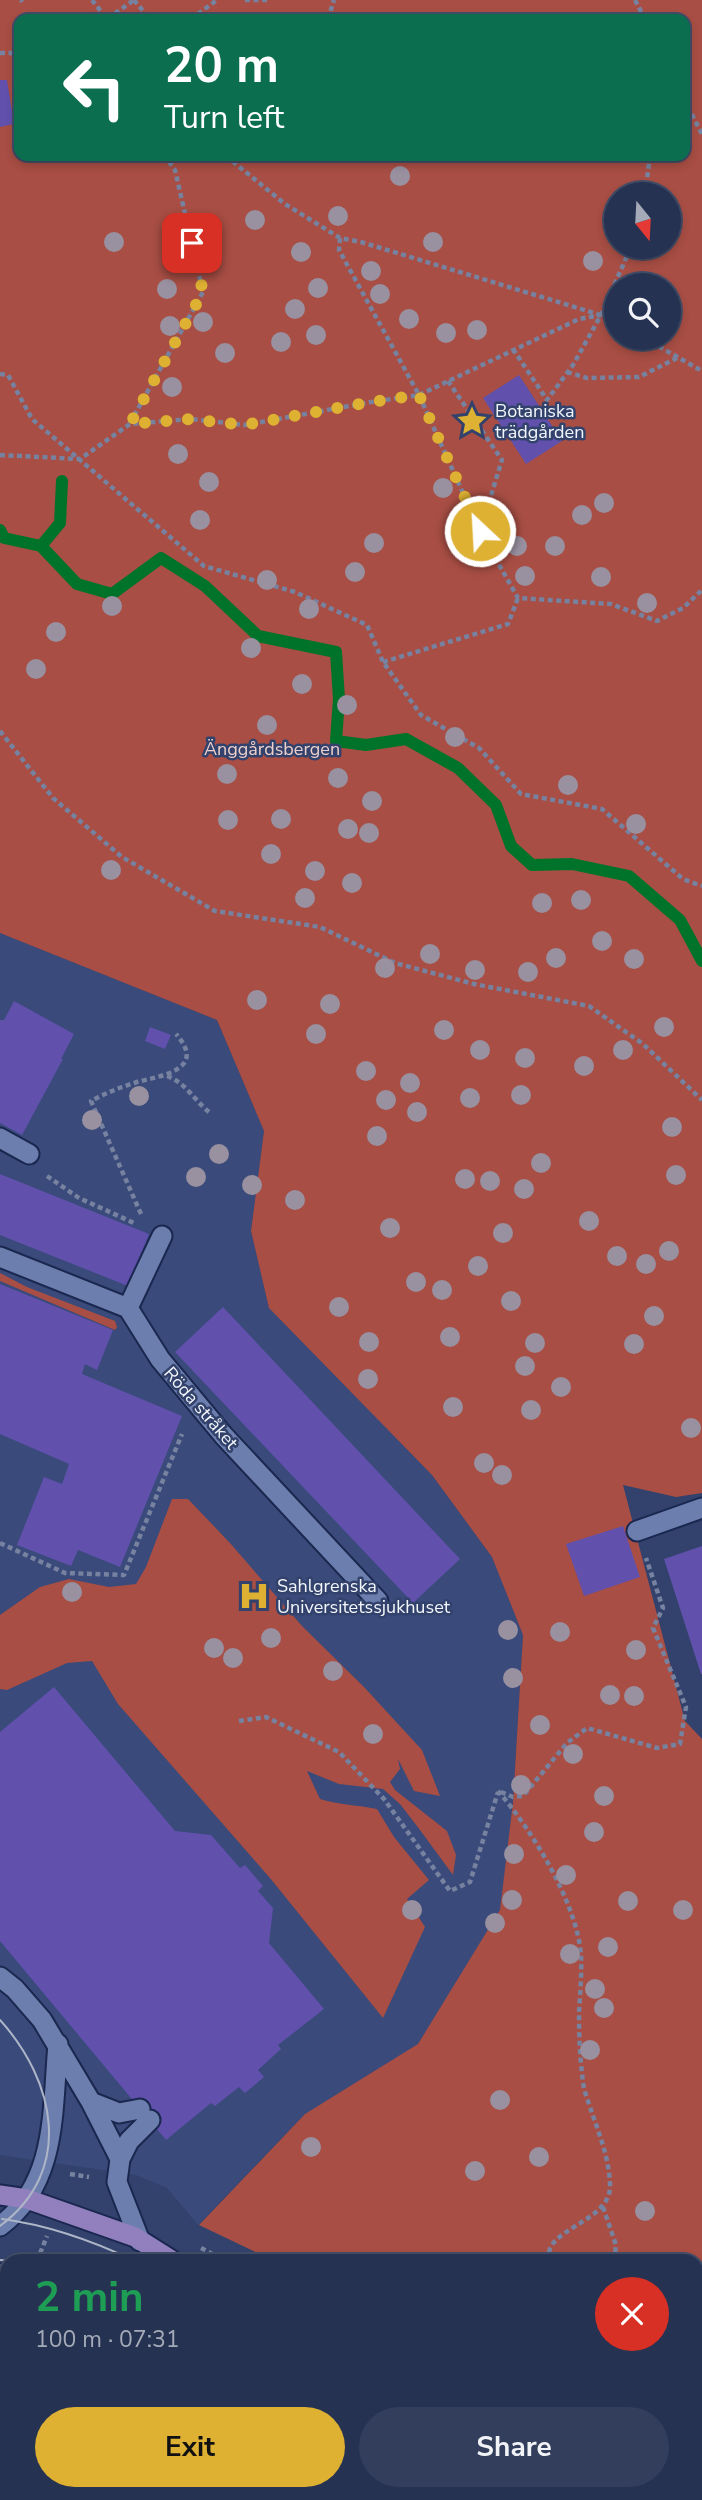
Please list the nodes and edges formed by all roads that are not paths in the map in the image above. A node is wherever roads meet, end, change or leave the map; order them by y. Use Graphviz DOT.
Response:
graph roads {
  1 [pos="0,1139"];
  2 [pos="29,1154"];
  3 [pos="154,1232"];
  4 [pos="0,1257"];
  5 [pos="128,1308"];
  6 [pos="702,1508"];
  7 [pos="637,1531"];
  8 [pos="378,1601"];
  9 [pos="0,1977"];
  10 [pos="58,2044"];
  11 [pos="91,2102"];
  12 [pos="120,2159"];
  13 [pos="0,2195"];
  14 [pos="27,2199"];
  15 [pos="0,2226"];
  16 [pos="141,2241"];
  17 [pos="162,2254"];
  1 -- 2 [label="street"];
  3 -- 5 [label="street"];
  4 -- 5 [label="street"];
  5 -- 8 [label="street, Röda stråket"];
  6 -- 7 [label="street"];
  9 -- 10 [label="street"];
  10 -- 11 [label="street"];
  10 -- 14 [label="street"];
  11 -- 12 [label="street"];
  11 -- 12 [label="street"];
  12 -- 16 [label="street"];
  13 -- 14 [label="main road"];
  14 -- 15 [label="street"];
  14 -- 16 [label="main road"];
  16 -- 17 [label="main road"];
}
